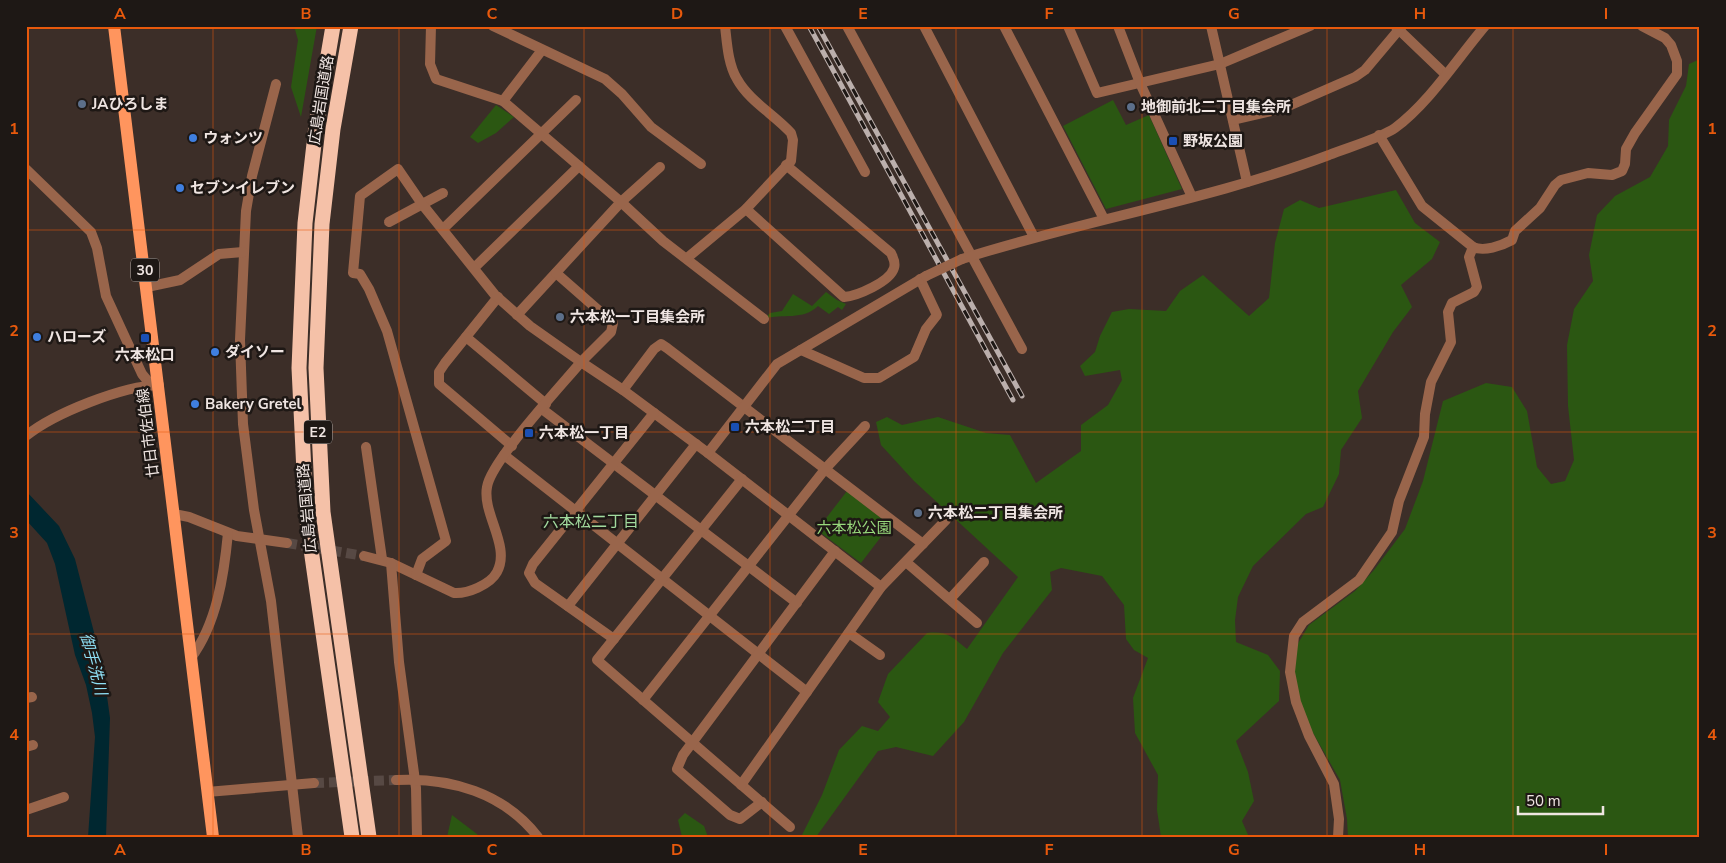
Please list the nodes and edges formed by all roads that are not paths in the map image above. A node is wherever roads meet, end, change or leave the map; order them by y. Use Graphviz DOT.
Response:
graph roads {
  1 [pos="114,26"];
  2 [pos="333,26"];
  3 [pos="351,26"];
  4 [pos="430,26"];
  5 [pos="493,26"];
  6 [pos="725,26"];
  7 [pos="785,26"];
  8 [pos="847,26"];
  9 [pos="1004,26"];
  10 [pos="1068,26"];
  11 [pos="1211,26"];
  12 [pos="1310,26"];
  13 [pos="1485,26"];
  14 [pos="1642,26"];
  15 [pos="927,27"];
  16 [pos="1120,27"];
  17 [pos="1399,28"];
  18 [pos="542,50"];
  19 [pos="1220,64"];
  20 [pos="1445,74"];
  21 [pos="1140,82"];
  22 [pos="276,84"];
  23 [pos="576,100"];
  24 [pos="503,101"];
  25 [pos="1233,120"];
  26 [pos="542,133"];
  27 [pos="1379,135"];
  28 [pos="701,164"];
  29 [pos="786,165"];
  30 [pos="579,166"];
  31 [pos="660,167"];
  32 [pos="26,169"];
  33 [pos="865,172"];
  34 [pos="1247,182"];
  35 [pos="443,194"];
  36 [pos="1192,197"];
  37 [pos="621,202"];
  38 [pos="422,204"];
  39 [pos="746,209"];
  40 [pos="1104,219"];
  41 [pos="388,222"];
  42 [pos="443,230"];
  43 [pos="1034,237"];
  44 [pos="1473,247"];
  45 [pos="243,252"];
  46 [pos="967,257"];
  47 [pos="687,258"];
  48 [pos="474,268"];
  49 [pos="556,273"];
  50 [pos="923,278"];
  51 [pos="148,287"];
  52 [pos="498,297"];
  53 [pos="517,315"];
  54 [pos="764,318"];
  55 [pos="466,336"];
  56 [pos="801,350"];
  57 [pos="1022,350"];
  58 [pos="581,362"];
  59 [pos="155,385"];
  60 [pos="623,390"];
  61 [pos="544,406"];
  62 [pos="744,406"];
  63 [pos="654,413"];
  64 [pos="864,426"];
  65 [pos="26,436"];
  66 [pos="696,444"];
  67 [pos="512,446"];
  68 [pos="366,447"];
  69 [pos="708,453"];
  70 [pos="504,455"];
  71 [pos="614,462"];
  72 [pos="826,468"];
  73 [pos="742,479"];
  74 [pos="656,495"];
  75 [pos="576,510"];
  76 [pos="174,514"];
  77 [pos="789,515"];
  78 [pos="946,520"];
  79 [pos="702,530"];
  80 [pos="228,533"];
  81 [pos="260,539"];
  82 [pos="287,542"];
  83 [pos="618,543"];
  84 [pos="923,544"];
  85 [pos="835,551"];
  86 [pos="364,556"];
  87 [pos="386,561"];
  88 [pos="906,562"];
  89 [pos="984,562"];
  90 [pos="749,566"];
  91 [pos="416,576"];
  92 [pos="662,578"];
  93 [pos="882,587"];
  94 [pos="950,600"];
  95 [pos="797,602"];
  96 [pos="568,606"];
  97 [pos="710,616"];
  98 [pos="977,623"];
  99 [pos="849,633"];
  100 [pos="614,639"];
  101 [pos="758,654"];
  102 [pos="880,655"];
  103 [pos="191,658"];
  104 [pos="807,692"];
  105 [pos="643,700"];
  106 [pos="693,743"];
  107 [pos="414,779"];
  108 [pos="396,780"];
  109 [pos="314,783"];
  110 [pos="291,785"];
  111 [pos="741,785"];
  112 [pos="207,792"];
  113 [pos="64,797"];
  114 [pos="762,802"];
  115 [pos="26,810"];
  116 [pos="790,827"];
  117 [pos="213,837"];
  118 [pos="298,837"];
  119 [pos="352,837"];
  120 [pos="369,837"];
  121 [pos="417,837"];
  122 [pos="538,837"];
  123 [pos="1338,837"];
  1 -- 51 [label="main road, 廿日市佐伯線 / 30"];
  2 -- 119 [label="highway, 広島岩国道路 / E2"];
  3 -- 120 [label="highway, 広島岩国道路 / E2"];
  4 -- 24 [label="street"];
  5 -- 18 [label="street"];
  6 -- 29 [label="street"];
  7 -- 33 [label="street"];
  8 -- 46 [label="street"];
  9 -- 40 [label="street"];
  10 -- 21 [label="street"];
  11 -- 19 [label="street"];
  12 -- 19 [label="street"];
  13 -- 20 [label="street"];
  14 -- 44 [label="street"];
  15 -- 43 [label="street"];
  16 -- 21 [label="street"];
  17 -- 20 [label="street"];
  17 -- 25 [label="street"];
  18 -- 24 [label="street"];
  18 -- 28 [label="street"];
  19 -- 21 [label="street"];
  19 -- 25 [label="street"];
  20 -- 27 [label="street"];
  21 -- 36 [label="street"];
  22 -- 45 [label="street"];
  23 -- 26 [label="street"];
  24 -- 26 [label="street"];
  25 -- 34 [label="street"];
  26 -- 30 [label="street"];
  26 -- 42 [label="street"];
  27 -- 34 [label="street"];
  27 -- 44 [label="street"];
  29 -- 39 [label="street"];
  29 -- 39 [label="street"];
  30 -- 37 [label="street"];
  30 -- 48 [label="street"];
  31 -- 37 [label="street"];
  32 -- 59 [label="street"];
  34 -- 36 [label="street"];
  35 -- 38 [label="street"];
  36 -- 40 [label="street"];
  37 -- 47 [label="street"];
  37 -- 49 [label="street"];
  38 -- 41 [label="street"];
  38 -- 42 [label="street"];
  38 -- 91 [label="street"];
  39 -- 47 [label="street"];
  40 -- 43 [label="street"];
  42 -- 48 [label="street"];
  43 -- 46 [label="street"];
  44 -- 123 [label="street"];
  45 -- 51 [label="street"];
  45 -- 81 [label="street"];
  46 -- 50 [label="street, bridge"];
  46 -- 57 [label="street"];
  47 -- 54 [label="street"];
  48 -- 52 [label="street"];
  49 -- 53 [label="street"];
  49 -- 58 [label="street"];
  50 -- 56 [label="street"];
  50 -- 56 [label="street"];
  51 -- 59 [label="main road, 廿日市佐伯線 / 30"];
  52 -- 53 [label="street"];
  52 -- 55 [label="street"];
  53 -- 58 [label="street"];
  55 -- 61 [label="street"];
  55 -- 67 [label="street"];
  56 -- 62 [label="street"];
  58 -- 60 [label="street"];
  58 -- 61 [label="street"];
  59 -- 65 [label="street"];
  59 -- 76 [label="main road, 廿日市佐伯線 / 30"];
  60 -- 62 [label="street"];
  60 -- 63 [label="street"];
  61 -- 67 [label="street"];
  61 -- 71 [label="street"];
  62 -- 69 [label="street"];
  62 -- 72 [label="street"];
  63 -- 66 [label="street"];
  63 -- 71 [label="street"];
  64 -- 72 [label="street"];
  66 -- 69 [label="street"];
  66 -- 74 [label="street"];
  67 -- 70 [label="street"];
  68 -- 87 [label="street"];
  69 -- 73 [label="street"];
  70 -- 75 [label="street"];
  70 -- 91 [label="street"];
  71 -- 74 [label="street"];
  71 -- 75 [label="street"];
  72 -- 77 [label="street"];
  72 -- 84 [label="street"];
  73 -- 77 [label="street"];
  73 -- 79 [label="street"];
  74 -- 79 [label="street"];
  74 -- 83 [label="street"];
  75 -- 83 [label="street"];
  75 -- 96 [label="street"];
  76 -- 80 [label="street"];
  76 -- 103 [label="main road, 廿日市佐伯線 / 30"];
  77 -- 85 [label="street"];
  77 -- 90 [label="street"];
  78 -- 84 [label="street"];
  79 -- 90 [label="street"];
  79 -- 92 [label="street"];
  80 -- 81 [label="street"];
  80 -- 103 [label="street"];
  81 -- 82 [label="street"];
  81 -- 110 [label="street"];
  83 -- 92 [label="street"];
  83 -- 96 [label="street"];
  84 -- 88 [label="street"];
  85 -- 93 [label="street"];
  85 -- 95 [label="street"];
  86 -- 87 [label="street"];
  87 -- 91 [label="street"];
  87 -- 107 [label="street"];
  88 -- 93 [label="street"];
  88 -- 94 [label="street"];
  89 -- 94 [label="street"];
  90 -- 95 [label="street"];
  90 -- 97 [label="street"];
  92 -- 97 [label="street"];
  92 -- 100 [label="street"];
  93 -- 99 [label="street"];
  94 -- 98 [label="street"];
  95 -- 101 [label="street"];
  96 -- 100 [label="street"];
  97 -- 101 [label="street"];
  97 -- 105 [label="street"];
  99 -- 102 [label="street"];
  99 -- 104 [label="street"];
  100 -- 105 [label="street"];
  101 -- 104 [label="street"];
  101 -- 106 [label="street"];
  103 -- 112 [label="main road, 廿日市佐伯線 / 30"];
  104 -- 111 [label="street"];
  105 -- 106 [label="street"];
  106 -- 111 [label="street"];
  106 -- 114 [label="street"];
  107 -- 108 [label="street"];
  107 -- 121 [label="street"];
  107 -- 122 [label="street"];
  109 -- 110 [label="street"];
  110 -- 112 [label="street"];
  110 -- 118 [label="street"];
  111 -- 114 [label="street"];
  112 -- 117 [label="main road, 廿日市佐伯線 / 30"];
  113 -- 115 [label="street"];
  114 -- 116 [label="street"];
}
